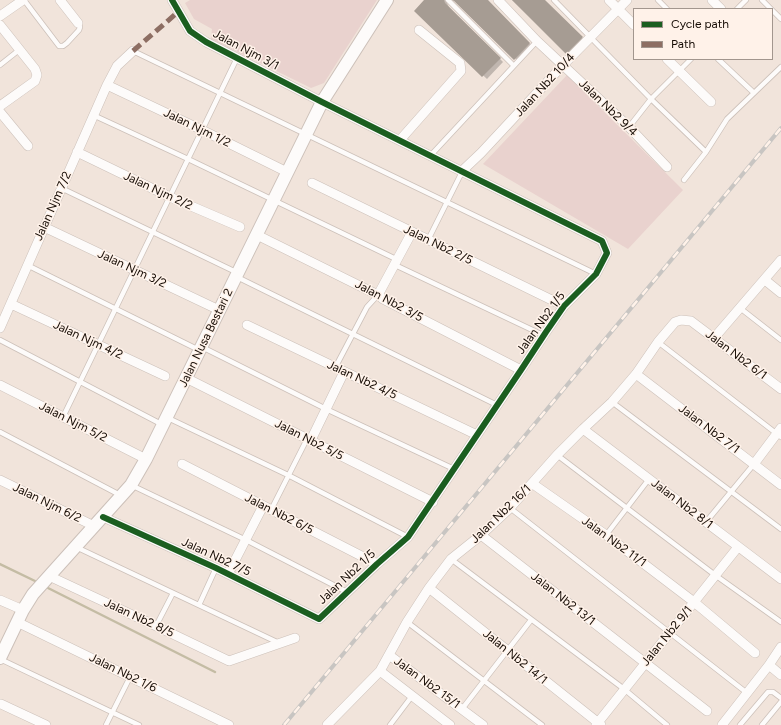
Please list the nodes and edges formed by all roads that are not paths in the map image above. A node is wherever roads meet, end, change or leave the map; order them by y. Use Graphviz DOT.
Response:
graph roads {
  1 [pos="23,0"];
  2 [pos="60,0"];
  3 [pos="387,0"];
  4 [pos="448,0"];
  5 [pos="498,0"];
  6 [pos="554,0"];
  7 [pos="609,0"];
  8 [pos="627,0"];
  9 [pos="658,0"];
  10 [pos="712,0"];
  11 [pos="746,0"];
  12 [pos="762,0"];
  13 [pos="175,1"];
  14 [pos="666,8"];
  15 [pos="720,8"];
  16 [pos="738,8"];
  17 [pos="771,8"];
  18 [pos="618,9"];
  19 [pos="773,10"];
  20 [pos="0,16"];
  21 [pos="781,19"];
  22 [pos="78,23"];
  23 [pos="633,24"];
  24 [pos="0,25"];
  25 [pos="419,30"];
  26 [pos="591,36"];
  27 [pos="537,41"];
  28 [pos="19,50"];
  29 [pos="134,51"];
  30 [pos="237,58"];
  31 [pos="668,60"];
  32 [pos="689,60"];
  33 [pos="719,60"];
  34 [pos="563,64"];
  35 [pos="0,65"];
  36 [pos="513,65"];
  37 [pos="781,67"];
  38 [pos="679,72"];
  39 [pos="107,85"];
  40 [pos="220,93"];
  41 [pos="754,94"];
  42 [pos="651,99"];
  43 [pos="322,102"];
  44 [pos="711,102"];
  45 [pos="0,106"];
  46 [pos="0,112"];
  47 [pos="93,115"];
  48 [pos="629,127"];
  49 [pos="202,130"];
  50 [pos="306,134"];
  51 [pos="400,140"];
  52 [pos="28,146"];
  53 [pos="77,152"];
  54 [pos="706,152"];
  55 [pos="431,155"];
  56 [pos="188,159"];
  57 [pos="666,167"];
  58 [pos="462,171"];
  59 [pos="287,172"];
  60 [pos="684,180"];
  61 [pos="312,183"];
  62 [pos="61,188"];
  63 [pos="170,197"];
  64 [pos="274,200"];
  65 [pos="447,202"];
  66 [pos="44,227"];
  67 [pos="240,228"];
  68 [pos="153,232"];
  69 [pos="412,232"];
  70 [pos="256,235"];
  71 [pos="428,240"];
  72 [pos="781,260"];
  73 [pos="396,262"];
  74 [pos="28,265"];
  75 [pos="134,270"];
  76 [pos="237,274"];
  77 [pos="596,274"];
  78 [pos="764,280"];
  79 [pos="781,293"];
  80 [pos="378,295"];
  81 [pos="11,304"];
  82 [pos="564,306"];
  83 [pos="740,308"];
  84 [pos="116,309"];
  85 [pos="219,310"];
  86 [pos="691,321"];
  87 [pos="247,325"];
  88 [pos="0,328"];
  89 [pos="353,334"];
  90 [pos="543,335"];
  91 [pos="714,338"];
  92 [pos="0,340"];
  93 [pos="781,340"];
  94 [pos="658,342"];
  95 [pos="98,345"];
  96 [pos="200,349"];
  97 [pos="340,370"];
  98 [pos="522,370"];
  99 [pos="636,374"];
  100 [pos="165,376"];
  101 [pos="186,378"];
  102 [pos="80,382"];
  103 [pos="0,385"];
  104 [pos="781,389"];
  105 [pos="612,402"];
  106 [pos="497,406"];
  107 [pos="326,409"];
  108 [pos="63,417"];
  109 [pos="164,421"];
  110 [pos="583,429"];
  111 [pos="0,432"];
  112 [pos="780,433"];
  113 [pos="477,436"];
  114 [pos="309,440"];
  115 [pos="557,455"];
  116 [pos="146,459"];
  117 [pos="182,464"];
  118 [pos="754,464"];
  119 [pos="454,469"];
  120 [pos="288,476"];
  121 [pos="649,479"];
  122 [pos="0,480"];
  123 [pos="533,484"];
  124 [pos="132,485"];
  125 [pos="781,485"];
  126 [pos="731,492"];
  127 [pos="121,496"];
  128 [pos="433,502"];
  129 [pos="627,507"];
  130 [pos="267,508"];
  131 [pos="510,508"];
  132 [pos="103,516"];
  133 [pos="706,522"];
  134 [pos="94,526"];
  135 [pos="781,529"];
  136 [pos="481,535"];
  137 [pos="606,535"];
  138 [pos="408,537"];
  139 [pos="246,540"];
  140 [pos="738,546"];
  141 [pos="76,547"];
  142 [pos="451,559"];
  143 [pos="377,564"];
  144 [pos="216,568"];
  145 [pos="228,574"];
  146 [pos="715,575"];
  147 [pos="49,576"];
  148 [pos="781,579"];
  149 [pos="429,588"];
  150 [pos="348,592"];
  151 [pos="173,593"];
  152 [pos="0,600"];
  153 [pos="694,602"];
  154 [pos="199,605"];
  155 [pos="23,610"];
  156 [pos="319,619"];
  157 [pos="531,620"];
  158 [pos="17,622"];
  159 [pos="407,622"];
  160 [pos="781,622"];
  161 [pos="156,626"];
  162 [pos="670,632"];
  163 [pos="295,638"];
  164 [pos="3,644"];
  165 [pos="280,644"];
  166 [pos="781,647"];
  167 [pos="507,650"];
  168 [pos="755,654"];
  169 [pos="389,655"];
  170 [pos="0,659"];
  171 [pos="645,663"];
  172 [pos="769,665"];
  173 [pos="380,671"];
  174 [pos="781,675"];
  175 [pos="130,677"];
  176 [pos="483,680"];
  177 [pos="624,689"];
  178 [pos="747,693"];
  179 [pos="412,696"];
  180 [pos="781,698"];
  181 [pos="781,702"];
  182 [pos="0,704"];
  183 [pos="462,709"];
  184 [pos="707,711"];
  185 [pos="112,712"];
  186 [pos="598,724"];
  187 [pos="46,725"];
  188 [pos="106,725"];
  189 [pos="139,725"];
  190 [pos="229,725"];
  191 [pos="327,725"];
  192 [pos="390,725"];
  193 [pos="450,725"];
  194 [pos="484,725"];
  195 [pos="542,725"];
  196 [pos="666,725"];
  197 [pos="722,725"];
  198 [pos="740,725"];
  199 [pos="762,725"];
  1 -- 20 [label="street"];
  1 -- 22 [label="lane"];
  2 -- 22 [label="street"];
  3 -- 43 [label="street, Jalan Nusa Bestari 2"];
  4 -- 36 [label="lane"];
  5 -- 27 [label="street, Jalan Nb2 9/4"];
  6 -- 26 [label="lane"];
  7 -- 18 [label="street"];
  8 -- 18 [label="street, Jalan Nb2 10/4"];
  9 -- 14 [label="lane"];
  10 -- 15 [label="street"];
  11 -- 16 [label="lane"];
  12 -- 17 [label="lane"];
  13 -- 30 [label="street, Jalan Njm 3/1"];
  18 -- 23 [label="street"];
  18 -- 26 [label="street, Jalan Nb2 10/4"];
  19 -- 21 [label="lane"];
  24 -- 28 [label="street"];
  25 -- 51 [label="street"];
  26 -- 34 [label="street, Jalan Nb2 10/4"];
  26 -- 42 [label="lane"];
  27 -- 34 [label="street, Jalan Nb2 9/4"];
  27 -- 36 [label="lane"];
  28 -- 35 [label="lane"];
  28 -- 45 [label="street"];
  29 -- 39 [label="street, Jalan Njm 7/2"];
  29 -- 40 [label="lane"];
  30 -- 40 [label="lane"];
  30 -- 43 [label="street, Jalan Njm 3/1"];
  31 -- 38 [label="street"];
  32 -- 38 [label="lane"];
  33 -- 41 [label="lane"];
  34 -- 48 [label="street, Jalan Nb2 9/4"];
  34 -- 58 [label="street, Jalan Nb2 10/4"];
  36 -- 55 [label="lane"];
  37 -- 41 [label="lane"];
  38 -- 42 [label="lane"];
  38 -- 44 [label="street"];
  39 -- 47 [label="street, Jalan Njm 7/2"];
  39 -- 49 [label="street, Jalan Njm 1/2"];
  40 -- 49 [label="lane"];
  40 -- 50 [label="lane"];
  41 -- 54 [label="lane"];
  42 -- 48 [label="lane"];
  42 -- 54 [label="lane"];
  43 -- 50 [label="street, Jalan Nusa Bestari 2"];
  43 -- 51 [label="street, Jalan Nb2 1/5"];
  46 -- 52 [label="street"];
  47 -- 53 [label="street, Jalan Njm 7/2"];
  47 -- 56 [label="lane"];
  48 -- 57 [label="street, Jalan Nb2 9/4"];
  49 -- 56 [label="lane"];
  49 -- 59 [label="street, Jalan Njm 1/2"];
  50 -- 59 [label="street, Jalan Nusa Bestari 2"];
  50 -- 65 [label="lane"];
  51 -- 55 [label="street, Jalan Nb2 1/5"];
  53 -- 62 [label="street, Jalan Njm 7/2"];
  53 -- 63 [label="street, Jalan Njm 2/2"];
  54 -- 60 [label="lane"];
  55 -- 58 [label="street, Jalan Nb2 1/5"];
  56 -- 63 [label="lane"];
  56 -- 64 [label="lane"];
  58 -- 65 [label="lane"];
  58 -- 77 [label="street, Jalan Nb2 1/5"];
  59 -- 64 [label="street, Jalan Nusa Bestari 2"];
  61 -- 69 [label="street, Jalan Nb2 2/5"];
  62 -- 66 [label="street, Jalan Njm 7/2"];
  62 -- 68 [label="lane"];
  63 -- 67 [label="street, Jalan Njm 2/2"];
  63 -- 68 [label="lane"];
  64 -- 70 [label="street, Jalan Nusa Bestari 2"];
  64 -- 73 [label="lane"];
  65 -- 71 [label="lane"];
  65 -- 77 [label="lane"];
  66 -- 74 [label="street, Jalan Njm 7/2"];
  66 -- 75 [label="street, Jalan Njm 3/2"];
  68 -- 75 [label="lane"];
  68 -- 76 [label="lane"];
  69 -- 71 [label="street, Jalan Nb2 2/5"];
  69 -- 73 [label="street"];
  70 -- 76 [label="street, Jalan Nusa Bestari 2"];
  70 -- 80 [label="street, Jalan Nb2 3/5"];
  71 -- 82 [label="street, Jalan Nb2 2/5"];
  72 -- 78 [label="street"];
  73 -- 80 [label="street"];
  73 -- 90 [label="lane"];
  74 -- 81 [label="street, Jalan Njm 7/2"];
  74 -- 84 [label="lane"];
  75 -- 84 [label="lane"];
  75 -- 85 [label="street, Jalan Njm 3/2"];
  76 -- 85 [label="street, Jalan Nusa Bestari 2"];
  76 -- 89 [label="lane"];
  77 -- 82 [label="street, Jalan Nb2 1/5"];
  78 -- 79 [label="street"];
  78 -- 83 [label="street"];
  80 -- 89 [label="lane"];
  80 -- 98 [label="street, Jalan Nb2 3/5"];
  81 -- 88 [label="street, Jalan Njm 7/2"];
  81 -- 95 [label="street, Jalan Njm 4/2"];
  82 -- 90 [label="street, Jalan Nb2 1/5"];
  83 -- 91 [label="street"];
  83 -- 93 [label="lane"];
  84 -- 95 [label="lane"];
  84 -- 96 [label="lane"];
  85 -- 96 [label="street, Jalan Nusa Bestari 2"];
  86 -- 91 [label="street, Jalan Nb2 6/1"];
  86 -- 94 [label="street, Jalan Nb2 16/1"];
  87 -- 97 [label="street, Jalan Nb2 4/5"];
  89 -- 97 [label="lane"];
  89 -- 106 [label="lane"];
  90 -- 98 [label="street, Jalan Nb2 1/5"];
  91 -- 104 [label="street, Jalan Nb2 6/1"];
  92 -- 102 [label="lane"];
  94 -- 99 [label="street, Jalan Nb2 16/1"];
  94 -- 112 [label="lane"];
  95 -- 100 [label="street, Jalan Njm 4/2"];
  95 -- 102 [label="lane"];
  96 -- 101 [label="street, Jalan Nusa Bestari 2"];
  96 -- 107 [label="lane"];
  97 -- 107 [label="street"];
  97 -- 113 [label="street, Jalan Nb2 4/5"];
  98 -- 106 [label="street, Jalan Nb2 1/5"];
  99 -- 105 [label="street, Jalan Nb2 16/1"];
  99 -- 118 [label="street, Jalan Nb2 7/1"];
  101 -- 109 [label="street, Jalan Nusa Bestari 2"];
  101 -- 114 [label="street, Jalan Nb2 5/5"];
  102 -- 108 [label="lane"];
  102 -- 109 [label="lane"];
  103 -- 108 [label="street, Jalan Njm 5/2"];
  105 -- 110 [label="street, Jalan Nb2 16/1"];
  105 -- 126 [label="lane"];
  106 -- 113 [label="street, Jalan Nb2 1/5"];
  107 -- 114 [label="street"];
  107 -- 119 [label="lane"];
  108 -- 116 [label="street, Jalan Njm 5/2"];
  109 -- 116 [label="street, Jalan Nusa Bestari 2"];
  109 -- 120 [label="lane"];
  110 -- 115 [label="street, Jalan Nb2 16/1"];
  110 -- 121 [label="street, Jalan Nb2 8/1"];
  111 -- 127 [label="lane"];
  112 -- 118 [label="street"];
  113 -- 119 [label="street, Jalan Nb2 1/5"];
  114 -- 120 [label="lane"];
  114 -- 128 [label="street, Jalan Nb2 5/5"];
  115 -- 123 [label="street, Jalan Nb2 16/1"];
  115 -- 129 [label="lane"];
  116 -- 124 [label="street, Jalan Nusa Bestari 2"];
  117 -- 130 [label="street, Jalan Nb2 6/5"];
  118 -- 125 [label="street, Jalan Nb2 7/1"];
  118 -- 126 [label="lane"];
  119 -- 128 [label="street, Jalan Nb2 1/5"];
  120 -- 130 [label="lane"];
  120 -- 138 [label="lane"];
  121 -- 129 [label="lane"];
  121 -- 133 [label="street, Jalan Nb2 8/1"];
  122 -- 134 [label="street, Jalan Njm 6/2"];
  123 -- 131 [label="street, Jalan Nb2 16/1"];
  123 -- 137 [label="street, Jalan Nb2 11/1"];
  124 -- 127 [label="street, Jalan Nusa Bestari 2"];
  124 -- 139 [label="lane"];
  126 -- 133 [label="lane"];
  126 -- 135 [label="lane"];
  127 -- 132 [label="street, Jalan Nusa Bestari 2"];
  128 -- 138 [label="street, Jalan Nb2 1/5"];
  129 -- 137 [label="lane"];
  129 -- 146 [label="lane"];
  130 -- 139 [label="street"];
  130 -- 143 [label="street, Jalan Nb2 6/5"];
  131 -- 136 [label="street, Jalan Nb2 16/1"];
  131 -- 162 [label="lane"];
  132 -- 134 [label="street, Jalan Nusa Bestari 2"];
  132 -- 144 [label="street, Jalan Nb2 7/5"];
  133 -- 140 [label="street, Jalan Nb2 8/1"];
  134 -- 141 [label="street, Jalan Nusa Bestari 2"];
  136 -- 142 [label="street, Jalan Nb2 16/1"];
  136 -- 171 [label="street, Jalan Nb2 13/1"];
  137 -- 153 [label="street, Jalan Nb2 11/1"];
  138 -- 143 [label="street, Jalan Nb2 1/5"];
  139 -- 145 [label="street"];
  139 -- 150 [label="lane"];
  140 -- 146 [label="street, Jalan Nb2 9/1"];
  140 -- 148 [label="street, Jalan Nb2 8/1"];
  141 -- 147 [label="street, Jalan Nusa Bestari 2"];
  141 -- 151 [label="lane"];
  142 -- 149 [label="street, Jalan Nb2 16/1"];
  142 -- 157 [label="lane"];
  143 -- 150 [label="street, Jalan Nb2 1/5"];
  144 -- 145 [label="street, Jalan Nb2 7/5"];
  144 -- 154 [label="lane"];
  145 -- 156 [label="street, Jalan Nb2 7/5"];
  146 -- 153 [label="street, Jalan Nb2 9/1"];
  146 -- 160 [label="lane"];
  147 -- 155 [label="street, Jalan Nusa Bestari 2"];
  147 -- 161 [label="street, Jalan Nb2 8/5"];
  149 -- 159 [label="street, Jalan Nb2 16/1"];
  149 -- 167 [label="street, Jalan Nb2 14/1"];
  150 -- 156 [label="street, Jalan Nb2 1/5"];
  151 -- 154 [label="lane"];
  151 -- 161 [label="lane"];
  152 -- 155 [label="street"];
  153 -- 162 [label="street, Jalan Nb2 9/1"];
  153 -- 168 [label="street, Jalan Nb2 11/1"];
  154 -- 165 [label="lane"];
  155 -- 158 [label="street, Jalan Nusa Bestari 2"];
  157 -- 167 [label="lane"];
  157 -- 177 [label="lane"];
  158 -- 164 [label="street, Jalan Nusa Bestari 2"];
  158 -- 175 [label="street, Jalan Nb2 1/6"];
  159 -- 169 [label="street, Jalan Nb2 16/1"];
  159 -- 176 [label="lane"];
  161 -- 165 [label="street, Jalan Nb2 8/5"];
  162 -- 171 [label="street, Jalan Nb2 9/1"];
  162 -- 178 [label="lane"];
  163 -- 165 [label="street"];
  164 -- 170 [label="street, Jalan Nusa Bestari 2"];
  166 -- 172 [label="street"];
  167 -- 176 [label="lane"];
  167 -- 186 [label="street, Jalan Nb2 14/1"];
  169 -- 173 [label="street, Jalan Nb2 16/1"];
  169 -- 183 [label="street, Jalan Nb2 15/1"];
  170 -- 185 [label="lane"];
  171 -- 177 [label="street, Jalan Nb2 9/1"];
  171 -- 184 [label="street, Jalan Nb2 13/1"];
  172 -- 174 [label="street"];
  172 -- 178 [label="street"];
  173 -- 179 [label="street"];
  173 -- 191 [label="street, Jalan Nb2 16/1"];
  175 -- 185 [label="lane"];
  175 -- 190 [label="street, Jalan Nb2 1/6"];
  176 -- 183 [label="lane"];
  176 -- 195 [label="lane"];
  177 -- 186 [label="street, Jalan Nb2 9/1"];
  177 -- 196 [label="lane"];
  178 -- 197 [label="street"];
  179 -- 192 [label="lane"];
  179 -- 193 [label="street"];
  180 -- 198 [label="lane"];
  181 -- 199 [label="lane"];
  182 -- 187 [label="street"];
  183 -- 194 [label="street, Jalan Nb2 15/1"];
  185 -- 188 [label="lane"];
  185 -- 189 [label="lane"];
}
